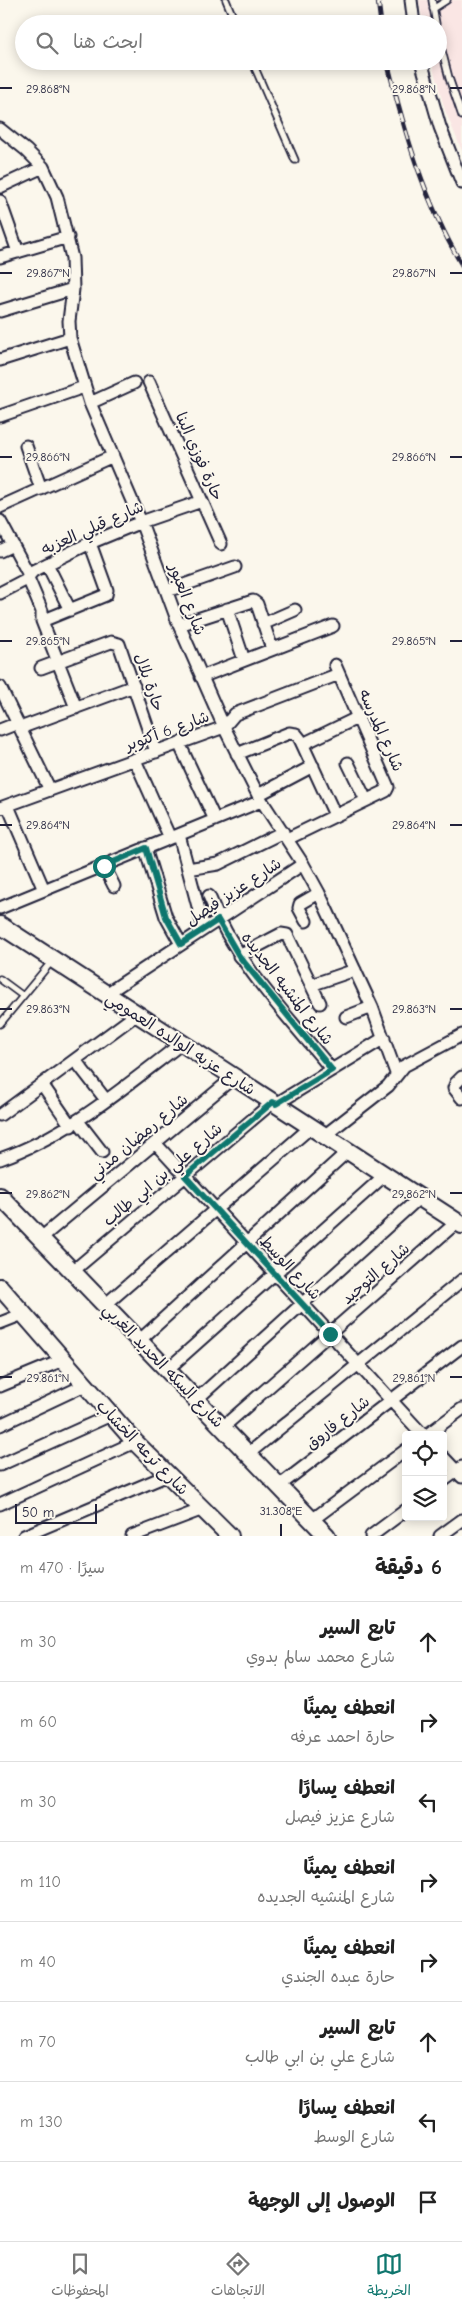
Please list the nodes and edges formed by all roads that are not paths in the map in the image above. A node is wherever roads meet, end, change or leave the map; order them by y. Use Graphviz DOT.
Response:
graph roads {
  1 [pos="226,0"];
  2 [pos="411,0"];
  3 [pos="432,0"];
  4 [pos="447,0"];
  5 [pos="433,9"];
  6 [pos="232,15"];
  7 [pos="413,15"];
  8 [pos="434,15"];
  9 [pos="256,70"];
  10 [pos="424,70"];
  11 [pos="447,70"];
  12 [pos="462,116"];
  13 [pos="0,129"];
  14 [pos="295,160"];
  15 [pos="43,167"];
  16 [pos="462,183"];
  17 [pos="0,187"];
  18 [pos="0,201"];
  19 [pos="68,237"];
  20 [pos="18,252"];
  21 [pos="0,257"];
  22 [pos="73,289"];
  23 [pos="0,310"];
  24 [pos="70,338"];
  25 [pos="0,360"];
  26 [pos="149,382"];
  27 [pos="134,383"];
  28 [pos="84,387"];
  29 [pos="90,403"];
  30 [pos="0,416"];
  31 [pos="26,446"];
  32 [pos="113,456"];
  33 [pos="41,489"];
  34 [pos="202,501"];
  35 [pos="0,508"];
  36 [pos="0,520"];
  37 [pos="142,522"];
  38 [pos="90,543"];
  39 [pos="221,544"];
  40 [pos="13,545"];
  41 [pos="0,552"];
  42 [pos="47,564"];
  43 [pos="234,567"];
  44 [pos="29,576"];
  45 [pos="167,591"];
  46 [pos="0,593"];
  47 [pos="227,609"];
  48 [pos="70,610"];
  49 [pos="295,610"];
  50 [pos="42,621"];
  51 [pos="264,624"];
  52 [pos="178,625"];
  53 [pos="333,626"];
  54 [pos="272,649"];
  55 [pos="244,660"];
  56 [pos="58,662"];
  57 [pos="41,668"];
  58 [pos="337,670"];
  59 [pos="201,676"];
  60 [pos="134,686"];
  61 [pos="0,687"];
  62 [pos="76,708"];
  63 [pos="359,717"];
  64 [pos="19,726"];
  65 [pos="224,727"];
  66 [pos="0,730"];
  67 [pos="179,743"];
  68 [pos="303,744"];
  69 [pos="156,752"];
  70 [pos="237,754"];
  71 [pos="134,760"];
  72 [pos="348,763"];
  73 [pos="312,766"];
  74 [pos="50,790"];
  75 [pos="259,798"];
  76 [pos="366,800"];
  77 [pos="4,807"];
  78 [pos="335,815"];
  79 [pos="215,820"];
  80 [pos="174,836"];
  81 [pos="285,836"];
  82 [pos="146,848"];
  83 [pos="303,864"];
  84 [pos="104,866"];
  85 [pos="188,869"];
  86 [pos="114,886"];
  87 [pos="44,890"];
  88 [pos="319,893"];
  89 [pos="209,896"];
  90 [pos="0,908"];
  91 [pos="218,920"];
  92 [pos="306,921"];
  93 [pos="0,925"];
  94 [pos="204,929"];
  95 [pos="181,944"];
  96 [pos="239,956"];
  97 [pos="53,960"];
  98 [pos="355,970"];
  99 [pos="0,979"];
  100 [pos="311,985"];
  101 [pos="106,994"];
  102 [pos="23,996"];
  103 [pos="320,1003"];
  104 [pos="372,1007"];
  105 [pos="138,1014"];
  106 [pos="346,1017"];
  107 [pos="0,1024"];
  108 [pos="462,1035"];
  109 [pos="384,1038"];
  110 [pos="182,1043"];
  111 [pos="76,1060"];
  112 [pos="332,1070"];
  113 [pos="396,1073"];
  114 [pos="234,1077"];
  115 [pos="462,1077"];
  116 [pos="42,1084"];
  117 [pos="462,1098"];
  118 [pos="106,1100"];
  119 [pos="274,1103"];
  120 [pos="0,1115"];
  121 [pos="75,1124"];
  122 [pos="317,1131"];
  123 [pos="155,1143"];
  124 [pos="348,1151"];
  125 [pos="102,1152"];
  126 [pos="0,1159"];
  127 [pos="385,1175"];
  128 [pos="185,1176"];
  129 [pos="0,1196"];
  130 [pos="420,1198"];
  131 [pos="216,1210"];
  132 [pos="460,1224"];
  133 [pos="41,1238"];
  134 [pos="247,1243"];
  135 [pos="73,1271"];
  136 [pos="274,1274"];
  137 [pos="462,1280"];
  138 [pos="0,1287"];
  139 [pos="302,1304"];
  140 [pos="105,1305"];
  141 [pos="23,1314"];
  142 [pos="0,1323"];
  143 [pos="330,1334"];
  144 [pos="140,1340"];
  145 [pos="462,1346"];
  146 [pos="63,1360"];
  147 [pos="358,1364"];
  148 [pos="168,1369"];
  149 [pos="0,1386"];
  150 [pos="86,1386"];
  151 [pos="197,1400"];
  152 [pos="391,1400"];
  153 [pos="462,1409"];
  154 [pos="111,1415"];
  155 [pos="0,1425"];
  156 [pos="223,1426"];
  157 [pos="419,1431"];
  158 [pos="432,1431"];
  159 [pos="135,1442"];
  160 [pos="402,1453"];
  161 [pos="248,1454"];
  162 [pos="447,1461"];
  163 [pos="0,1465"];
  164 [pos="460,1472"];
  165 [pos="168,1475"];
  166 [pos="447,1479"];
  167 [pos="280,1486"];
  168 [pos="0,1504"];
  169 [pos="203,1509"];
  170 [pos="402,1513"];
  171 [pos="312,1520"];
  172 [pos="462,1520"];
  173 [pos="24,1536"];
  174 [pos="132,1536"];
  175 [pos="230,1536"];
  176 [pos="327,1536"];
  177 [pos="371,1536"];
  178 [pos="440,1536"];
  1 -- 6 [label="lane"];
  2 -- 7 [label="street"];
  3 -- 5 [label="lane"];
  4 -- 5 [label="lane"];
  5 -- 8 [label="lane"];
  9 -- 14 [label="lane"];
  10 -- 16 [label="street"];
  11 -- 12 [label="lane"];
  13 -- 15 [label="street, شارع العبور"];
  15 -- 17 [label="street"];
  15 -- 19 [label="street, شارع العبور"];
  18 -- 20 [label="street"];
  19 -- 20 [label="street"];
  19 -- 22 [label="street, شارع العبور"];
  20 -- 21 [label="street"];
  22 -- 23 [label="street"];
  22 -- 24 [label="street, شارع العبور"];
  24 -- 25 [label="street"];
  24 -- 28 [label="street, شارع العبور"];
  26 -- 34 [label="street, حارة فوزي البنا"];
  27 -- 29 [label="street"];
  28 -- 29 [label="street, شارع العبور"];
  28 -- 30 [label="street"];
  29 -- 32 [label="street, شارع العبور"];
  31 -- 33 [label="street"];
  32 -- 33 [label="street"];
  32 -- 37 [label="street, شارع العبور"];
  33 -- 35 [label="street"];
  34 -- 37 [label="street, شارع قبلي العزبه"];
  34 -- 39 [label="street, حارة فوزي البنا"];
  36 -- 40 [label="street"];
  37 -- 38 [label="street, شارع قبلي العزبه"];
  37 -- 45 [label="street, شارع العبور"];
  38 -- 42 [label="street, شارع قبلي العزبه"];
  38 -- 48 [label="street"];
  40 -- 41 [label="street"];
  40 -- 44 [label="street"];
  42 -- 44 [label="street, شارع قبلي العزبه"];
  42 -- 48 [label="street"];
  43 -- 45 [label="street"];
  44 -- 46 [label="street, شارع قبلي العزبه"];
  44 -- 50 [label="street"];
  45 -- 52 [label="street, شارع العبور"];
  47 -- 51 [label="street"];
  47 -- 52 [label="street"];
  47 -- 55 [label="street"];
  48 -- 50 [label="street"];
  49 -- 51 [label="street"];
  50 -- 56 [label="street"];
  51 -- 54 [label="street"];
  52 -- 59 [label="street, شارع العبور"];
  53 -- 54 [label="street"];
  54 -- 55 [label="street"];
  55 -- 59 [label="street"];
  56 -- 57 [label="street, حارة بلال"];
  56 -- 60 [label="street, حارة بلال"];
  56 -- 62 [label="street"];
  58 -- 63 [label="street, شارع المدرسه"];
  58 -- 65 [label="street, شارع 6 أكتوبر"];
  59 -- 65 [label="street, شارع العبور"];
  60 -- 62 [label="street"];
  60 -- 69 [label="street, حارة بلال"];
  61 -- 64 [label="street"];
  62 -- 64 [label="street"];
  63 -- 68 [label="street"];
  63 -- 76 [label="street, شارع المدرسه"];
  64 -- 66 [label="street"];
  64 -- 74 [label="street"];
  65 -- 67 [label="street, شارع 6 أكتوبر"];
  65 -- 70 [label="street, شارع العبور"];
  67 -- 69 [label="street, شارع 6 أكتوبر"];
  67 -- 79 [label="street"];
  68 -- 70 [label="street"];
  68 -- 73 [label="street"];
  69 -- 71 [label="street, شارع 6 أكتوبر"];
  70 -- 75 [label="street, شارع العبور"];
  71 -- 74 [label="street, شارع 6 أكتوبر"];
  71 -- 80 [label="street"];
  72 -- 76 [label="street"];
  73 -- 75 [label="street"];
  73 -- 78 [label="street"];
  74 -- 77 [label="street, شارع 6 أكتوبر"];
  75 -- 79 [label="street"];
  75 -- 81 [label="street, شارع العبور"];
  76 -- 78 [label="street, شارع المدرسه"];
  77 -- 87 [label="street"];
  78 -- 81 [label="street, شارع المدرسه"];
  79 -- 80 [label="street"];
  80 -- 82 [label="street"];
  80 -- 85 [label="street"];
  81 -- 83 [label="street, شارع العبور"];
  81 -- 85 [label="street, شارع المدرسه"];
  82 -- 84 [label="street"];
  82 -- 95 [label="street"];
  83 -- 88 [label="street, شارع العبور"];
  83 -- 91 [label="street, شارع عزيز فيصل"];
  84 -- 86 [label="street"];
  84 -- 87 [label="street"];
  85 -- 94 [label="street"];
  87 -- 90 [label="street"];
  88 -- 92 [label="street"];
  88 -- 98 [label="street, شارع العبور"];
  89 -- 91 [label="street, شارع المنشيه الجديده"];
  91 -- 94 [label="street, شارع عزيز فيصل"];
  91 -- 96 [label="street, شارع المنشيه الجديده"];
  93 -- 97 [label="street, شارع عزبه الوالده العمومي"];
  94 -- 95 [label="street, شارع عزيز فيصل"];
  95 -- 101 [label="street, شارع عزيز فيصل"];
  96 -- 100 [label="street"];
  96 -- 112 [label="street, شارع المنشيه الجديده"];
  97 -- 101 [label="street, شارع عزبه الوالده العمومي"];
  97 -- 102 [label="lane"];
  98 -- 100 [label="street"];
  98 -- 104 [label="street, شارع العبور"];
  99 -- 102 [label="lane"];
  100 -- 103 [label="street"];
  101 -- 105 [label="street, شارع عزبه الوالده العمومي"];
  102 -- 107 [label="lane"];
  104 -- 106 [label="street"];
  104 -- 109 [label="street, شارع العبور"];
  105 -- 110 [label="street, شارع عزبه الوالده العمومي"];
  105 -- 111 [label="street"];
  108 -- 113 [label="street"];
  109 -- 112 [label="street, شارع علي بن ابي طالب"];
  109 -- 113 [label="street, شارع العبور"];
  110 -- 114 [label="street, شارع عزبه الوالده العمومي"];
  110 -- 118 [label="street"];
  111 -- 116 [label="street"];
  111 -- 118 [label="street"];
  112 -- 119 [label="street, شارع علي بن ابي طالب"];
  113 -- 122 [label="street"];
  114 -- 119 [label="street, شارع عزبه الوالده العمومي"];
  114 -- 123 [label="street, شارع رمضان مدني"];
  115 -- 117 [label="street"];
  116 -- 120 [label="street"];
  116 -- 121 [label="street"];
  118 -- 121 [label="street"];
  119 -- 122 [label="street, شارع عزبه الوالده العمومي"];
  119 -- 128 [label="street, شارع علي بن ابي طالب"];
  121 -- 125 [label="street"];
  121 -- 126 [label="street"];
  122 -- 124 [label="street, شارع عزبه الوالده العمومي"];
  122 -- 131 [label="street"];
  123 -- 128 [label="street, شارع الوسط"];
  123 -- 133 [label="street, شارع رمضان مدني"];
  124 -- 127 [label="street, شارع عزبه الوالده العمومي"];
  124 -- 134 [label="street"];
  127 -- 130 [label="street, شارع عزبه الوالده العمومي"];
  127 -- 136 [label="street"];
  128 -- 131 [label="street, شارع الوسط"];
  128 -- 135 [label="street, شارع علي بن ابي طالب"];
  129 -- 133 [label="street, شارع السكه الحديد الغربي"];
  130 -- 132 [label="street, شارع عزبه الوالده العمومي"];
  130 -- 139 [label="street"];
  131 -- 134 [label="street, شارع الوسط"];
  131 -- 140 [label="street"];
  132 -- 143 [label="street, شارع التوحيد"];
  133 -- 135 [label="street, شارع السكه الحديد الغربي"];
  134 -- 136 [label="street, شارع الوسط"];
  134 -- 144 [label="street"];
  135 -- 140 [label="street, شارع السكه الحديد الغربي"];
  136 -- 139 [label="street, شارع الوسط"];
  136 -- 148 [label="street"];
  137 -- 147 [label="street"];
  138 -- 141 [label="street, شارع ترعه الخشاب"];
  139 -- 143 [label="street, شارع الوسط"];
  139 -- 151 [label="street"];
  140 -- 144 [label="street, شارع السكه الحديد الغربي"];
  141 -- 142 [label="street"];
  141 -- 146 [label="street, شارع ترعه الخشاب"];
  143 -- 147 [label="street, شارع الوسط"];
  143 -- 156 [label="street, شارع التوحيد"];
  144 -- 148 [label="street, شارع السكه الحديد الغربي"];
  145 -- 152 [label="street, شارع فاروق"];
  146 -- 149 [label="street"];
  146 -- 150 [label="street, شارع ترعه الخشاب"];
  147 -- 152 [label="street, شارع الوسط"];
  147 -- 161 [label="street"];
  148 -- 151 [label="street, شارع السكه الحديد الغربي"];
  150 -- 154 [label="street, شارع ترعه الخشاب"];
  150 -- 155 [label="street"];
  151 -- 156 [label="street, شارع السكه الحديد الغربي"];
  152 -- 157 [label="street, شارع الوسط"];
  152 -- 167 [label="street, شارع فاروق"];
  153 -- 158 [label="street"];
  154 -- 159 [label="street, شارع ترعه الخشاب"];
  154 -- 163 [label="street"];
  156 -- 161 [label="street, شارع السكه الحديد الغربي"];
  159 -- 165 [label="street, شارع ترعه الخشاب"];
  159 -- 168 [label="street"];
  160 -- 171 [label="street"];
  161 -- 167 [label="street, شارع السكه الحديد الغربي"];
  162 -- 164 [label="street"];
  164 -- 166 [label="street"];
  165 -- 169 [label="street, شارع ترعه الخشاب"];
  165 -- 173 [label="street"];
  167 -- 171 [label="street, شارع السكه الحديد الغربي"];
  169 -- 174 [label="street"];
  169 -- 175 [label="street, شارع ترعه الخشاب"];
  170 -- 177 [label="street"];
  171 -- 176 [label="street, شارع السكه الحديد الغربي"];
  172 -- 178 [label="street"];
}
